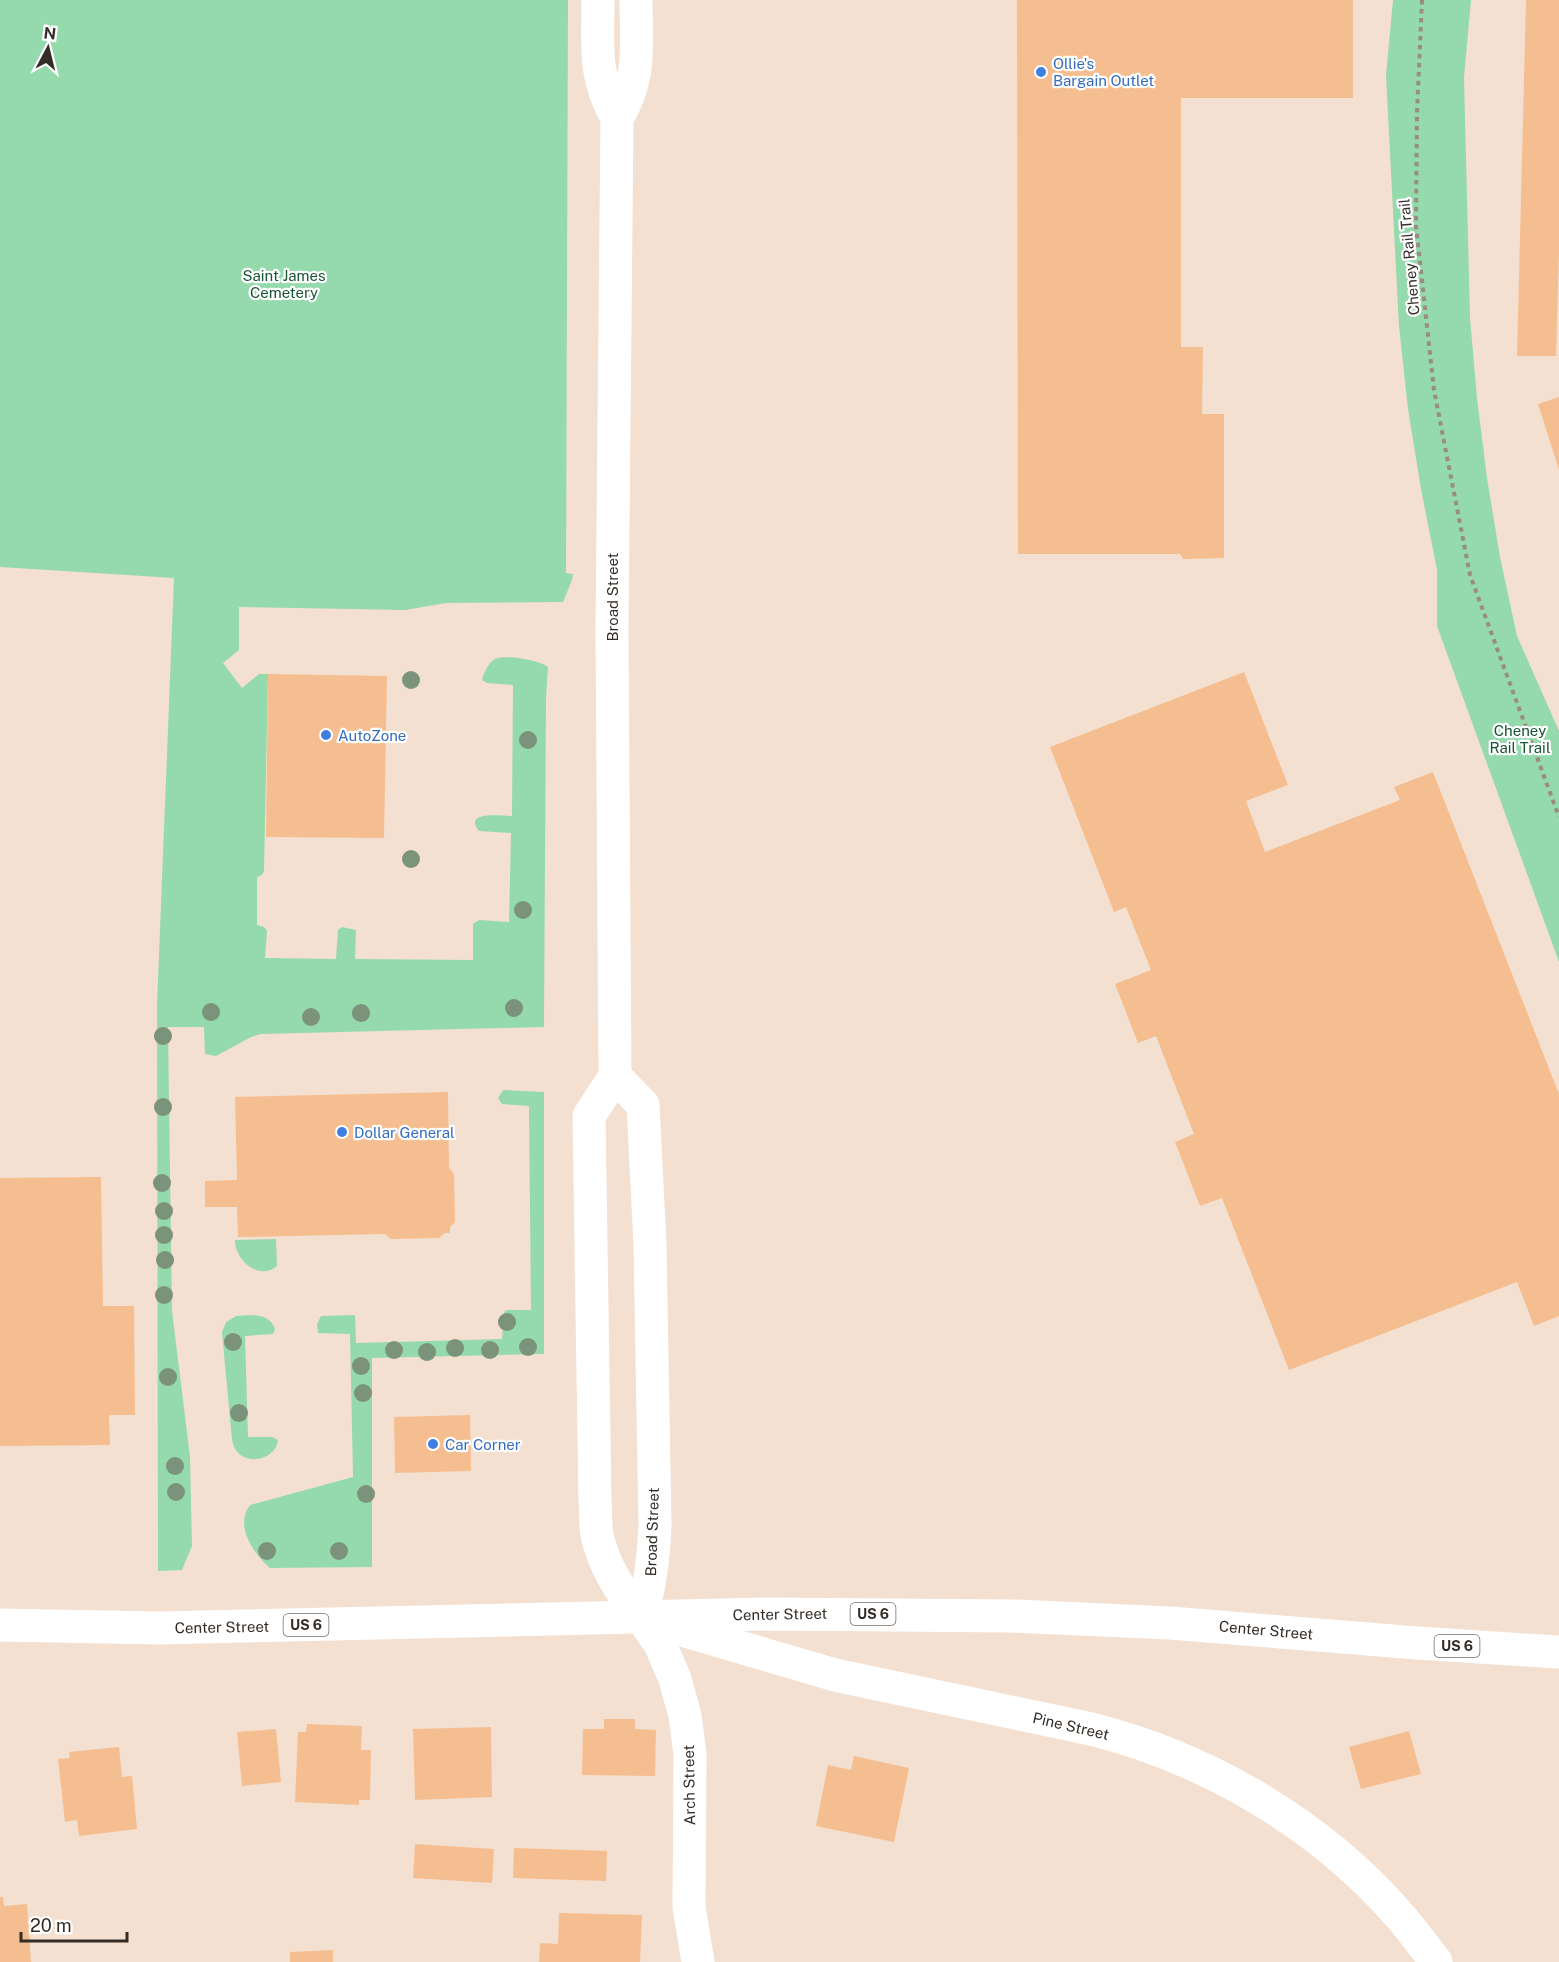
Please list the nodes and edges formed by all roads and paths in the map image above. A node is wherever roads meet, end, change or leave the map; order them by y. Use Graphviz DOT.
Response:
graph roads {
  1 [pos="598,0"];
  2 [pos="636,0"];
  3 [pos="1422,0"];
  4 [pos="617,118"];
  5 [pos="1559,817"];
  6 [pos="615,1076"];
  7 [pos="640,1617"];
  8 [pos="0,1625"];
  9 [pos="1559,1652"];
  10 [pos="698,1962"];
  11 [pos="1436,1962"];
  1 -- 4 [label="main road, Broad Street"];
  2 -- 4 [label="main road, Broad Street"];
  3 -- 5 [label="path, Cheney Rail Trail"];
  4 -- 6 [label="main road, Broad Street"];
  6 -- 7 [label="main road, Broad Street"];
  6 -- 7 [label="main road"];
  7 -- 8 [label="main road, Center Street / US 6"];
  7 -- 9 [label="main road, Center Street / US 6"];
  7 -- 10 [label="main road, Arch Street"];
  7 -- 11 [label="main road, Pine Street"];
}
